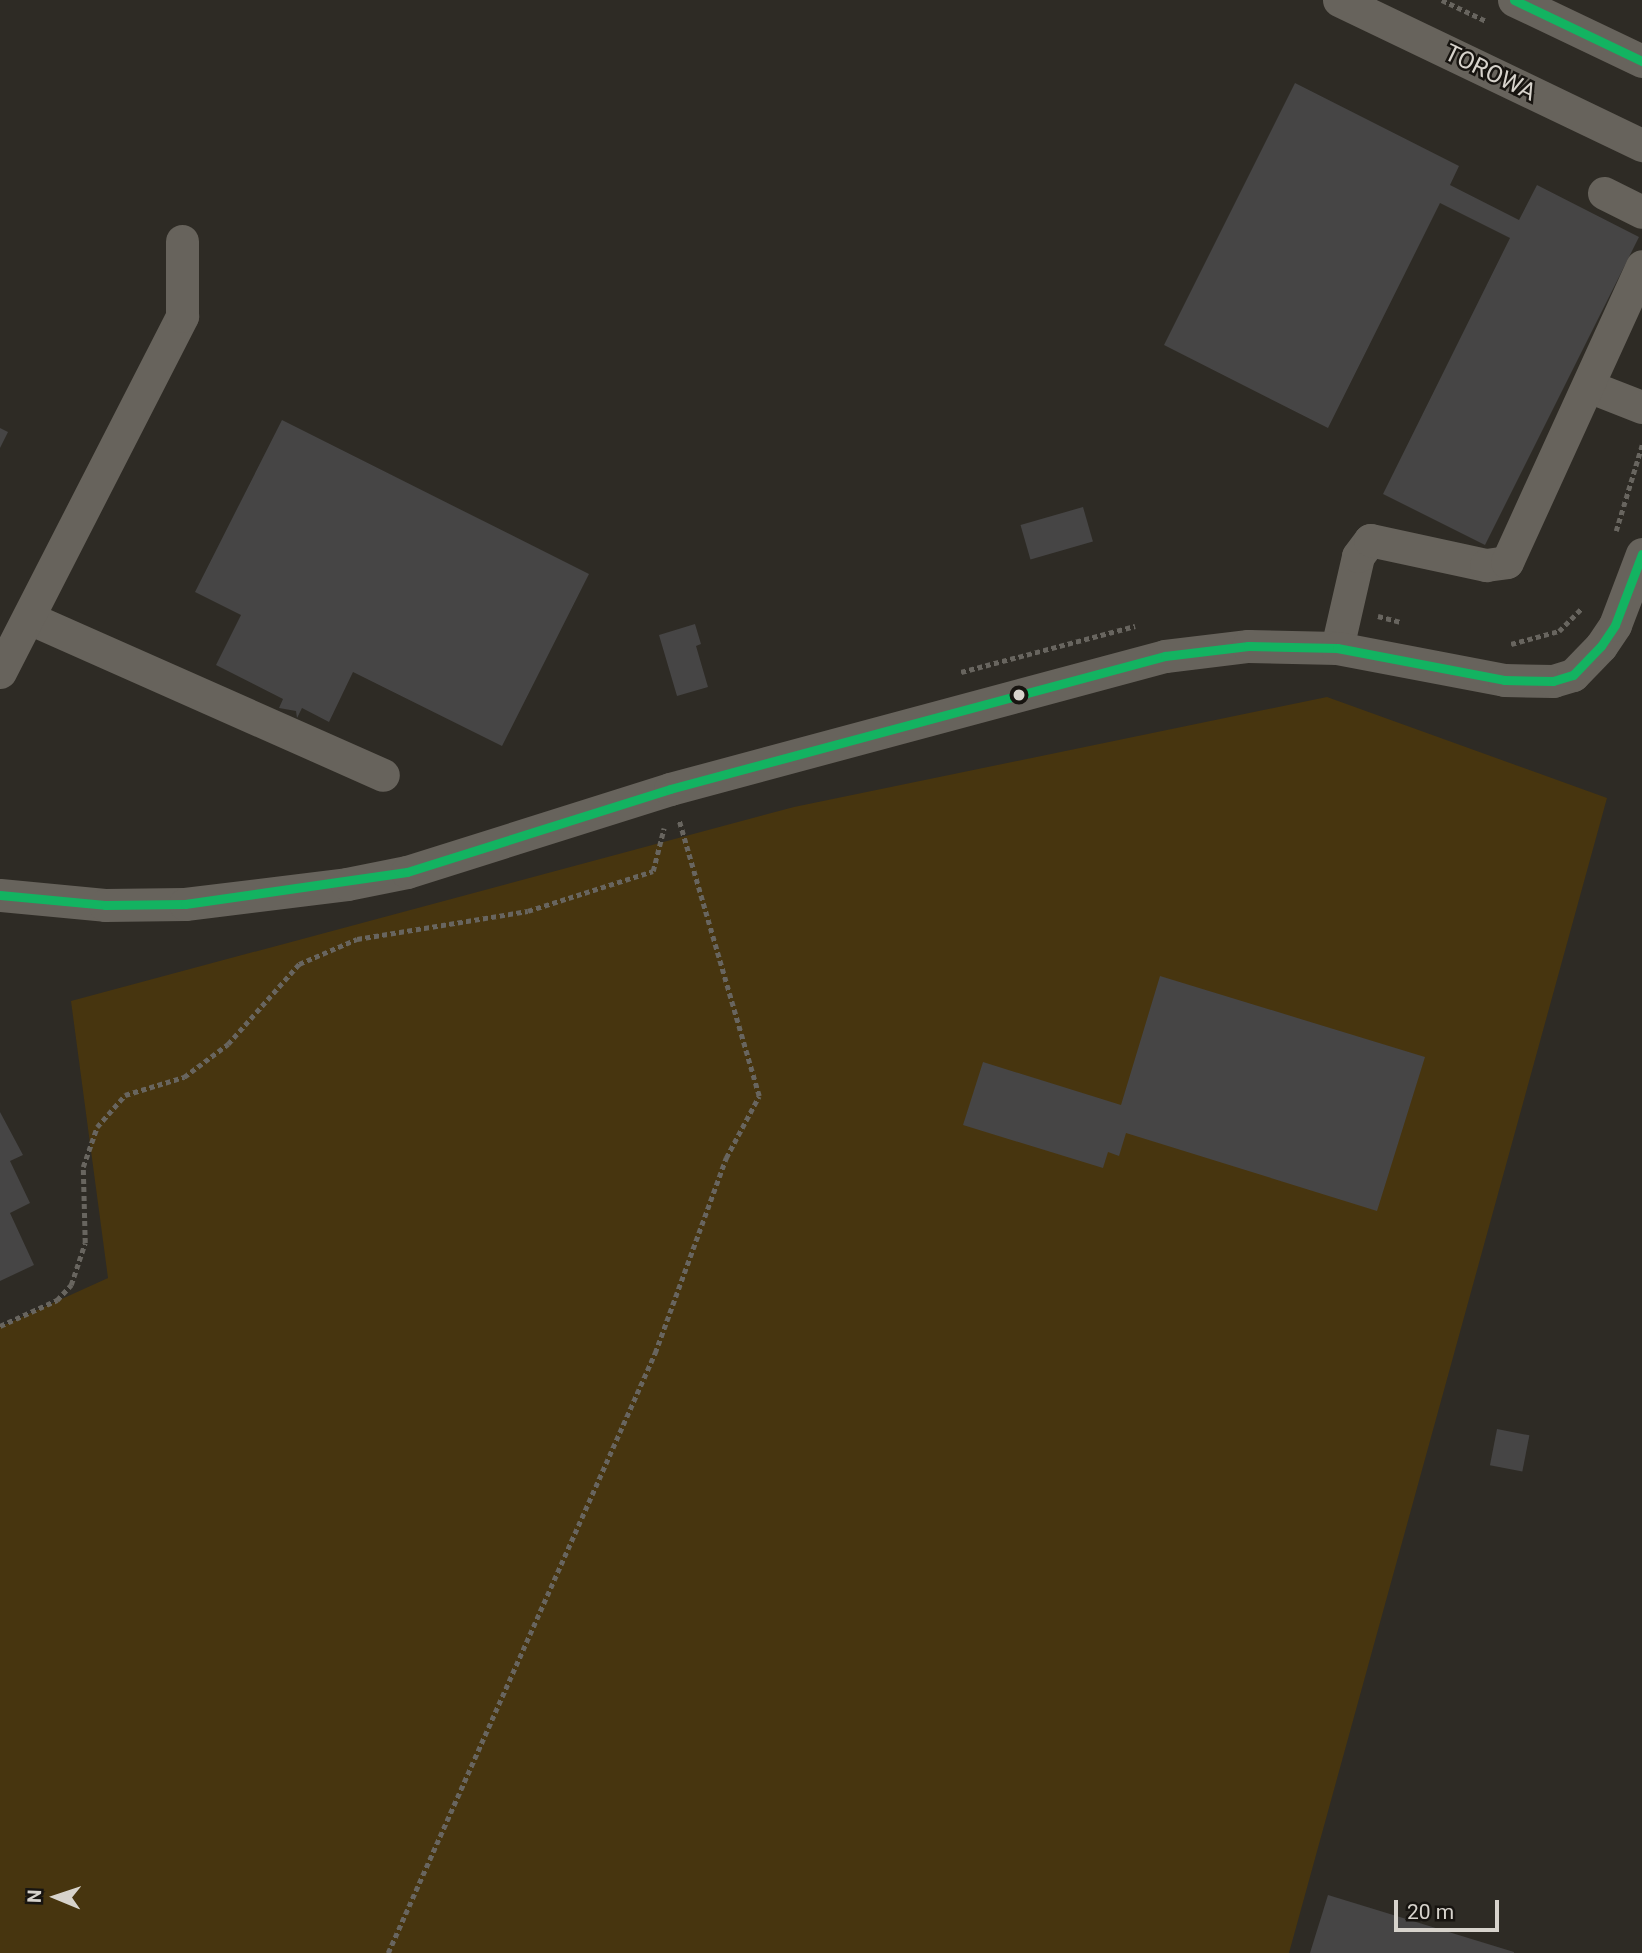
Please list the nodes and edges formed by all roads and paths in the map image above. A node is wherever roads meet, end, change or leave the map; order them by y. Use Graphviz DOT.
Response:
graph roads {
  1 [pos="1339,0"];
  2 [pos="1514,0"];
  3 [pos="1642,61"];
  4 [pos="1642,145"];
  5 [pos="1604,193"];
  6 [pos="1642,212"];
  7 [pos="182,241"];
  8 [pos="1642,266"];
  9 [pos="1588,386"];
  10 [pos="1642,407"];
  11 [pos="1642,554"];
  12 [pos="29,618"];
  13 [pos="1337,648"];
  14 [pos="0,672"];
  15 [pos="383,775"];
  16 [pos="670,789"];
  17 [pos="0,895"];
  18 [pos="0,1326"];
  19 [pos="388,1953"];
  1 -- 4 [label="street, TOROWA"];
  2 -- 3 [label="street"];
  5 -- 6 [label="street"];
  7 -- 12 [label="street"];
  8 -- 9 [label="street"];
  9 -- 10 [label="street"];
  9 -- 13 [label="street"];
  11 -- 13 [label="street"];
  12 -- 14 [label="street"];
  12 -- 15 [label="street"];
  13 -- 16 [label="street"];
  16 -- 17 [label="street"];
  16 -- 18 [label="path"];
  16 -- 19 [label="path"];
}
